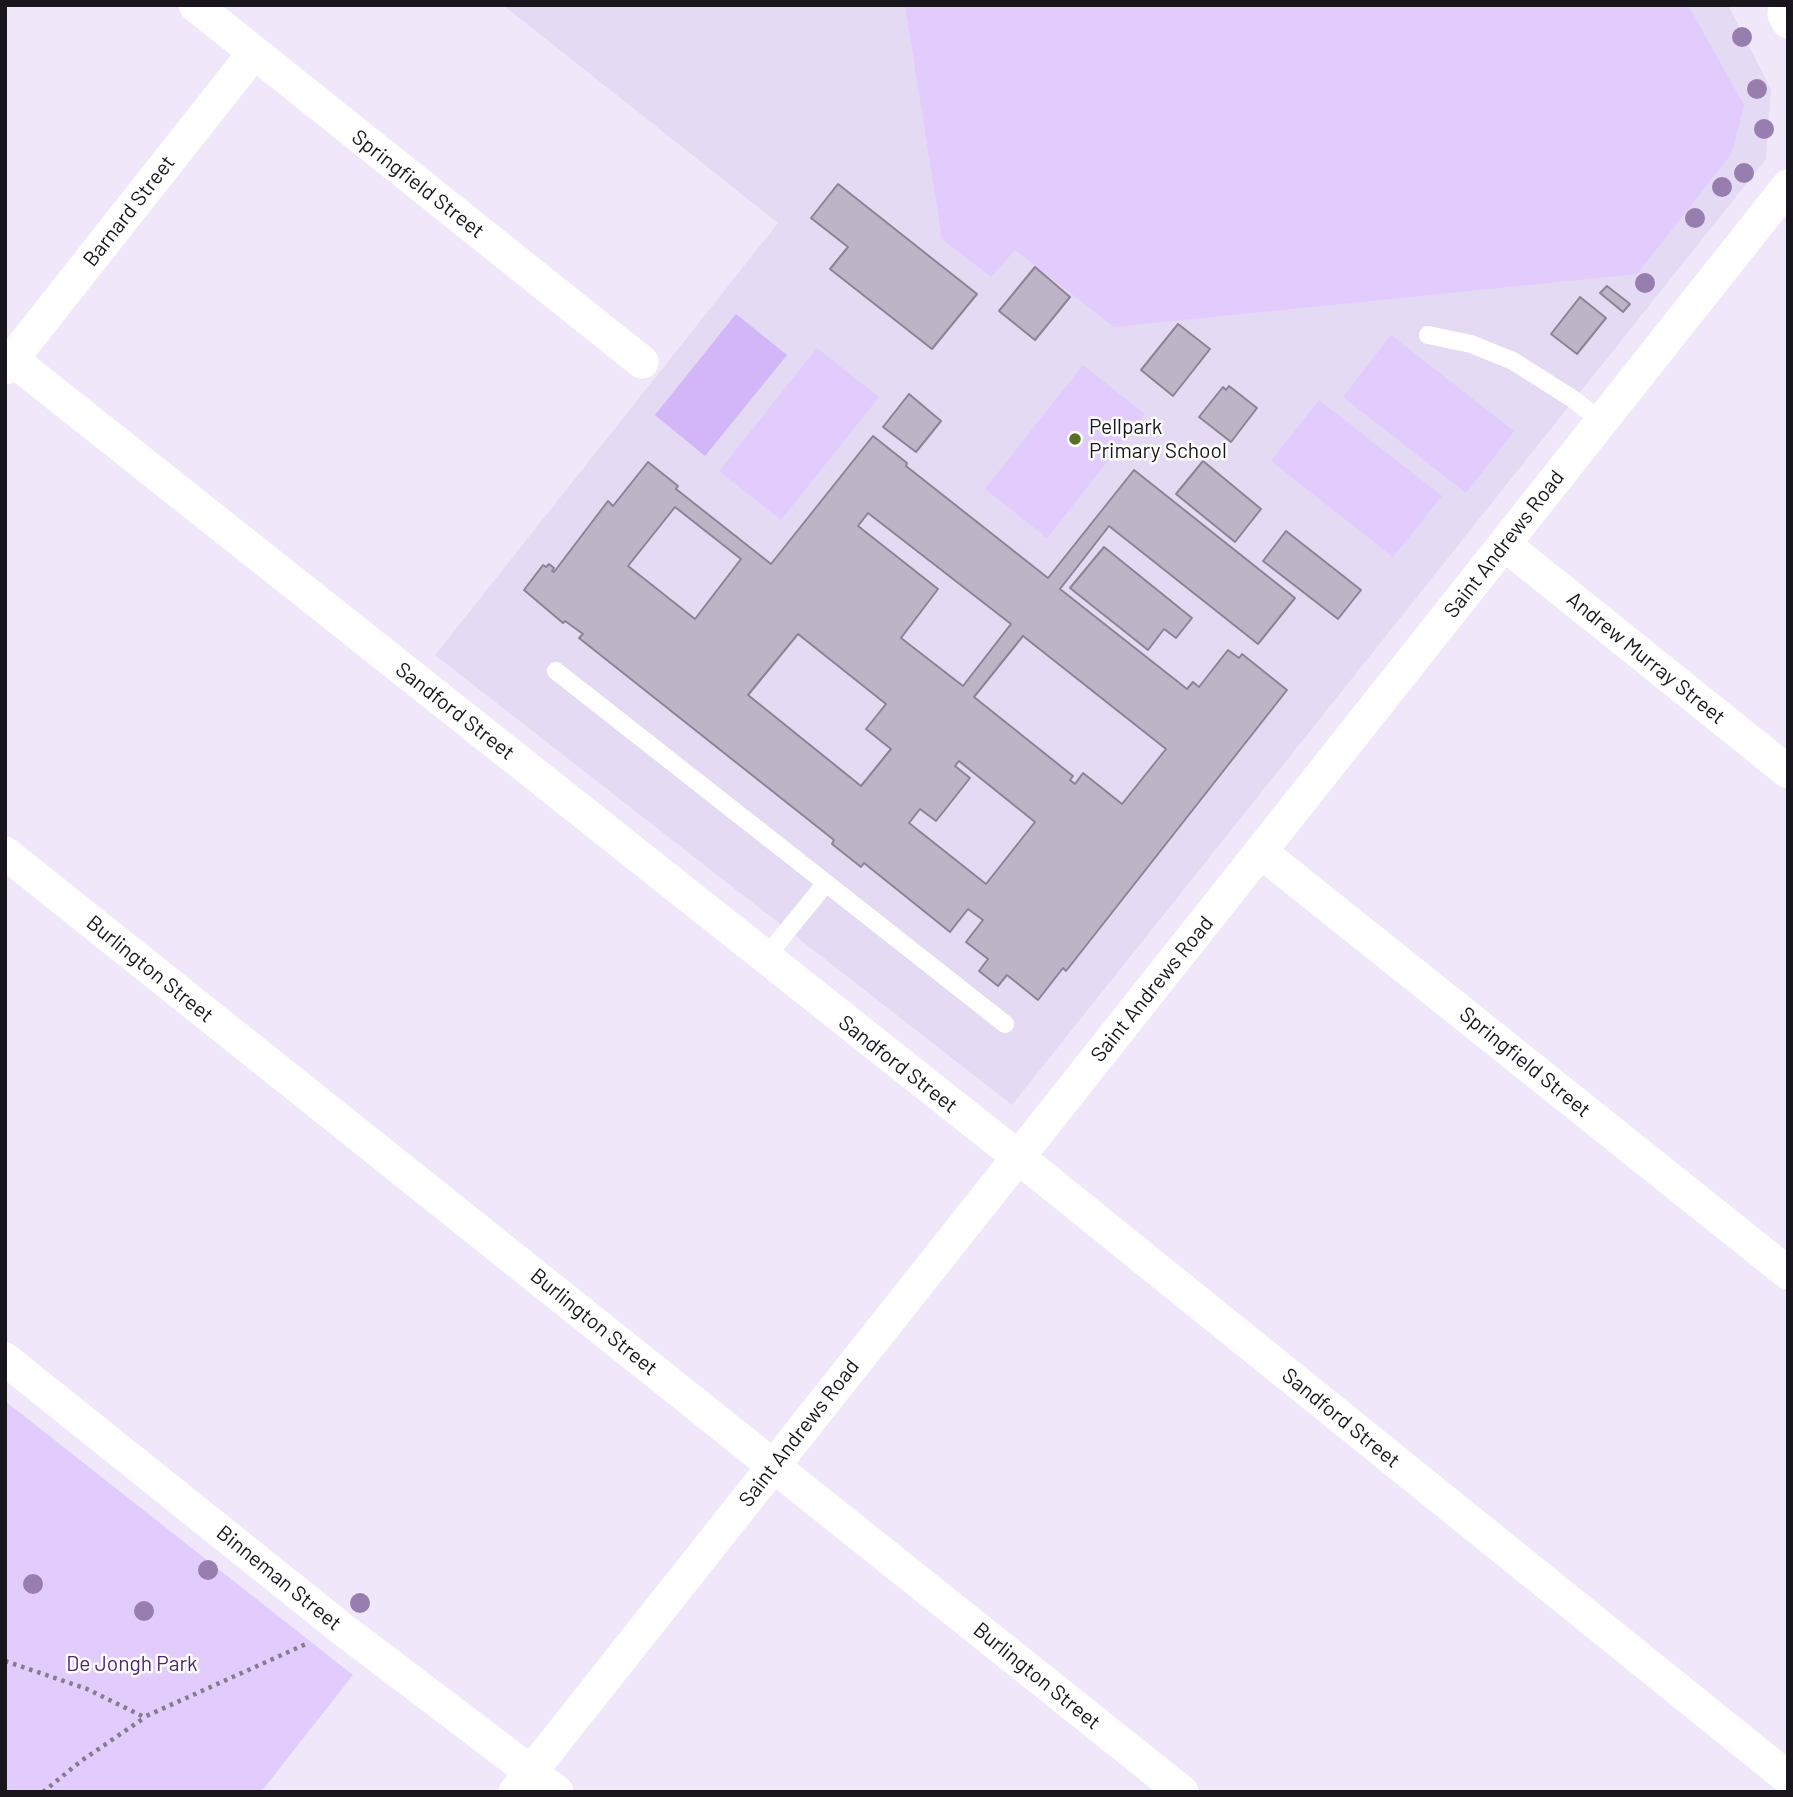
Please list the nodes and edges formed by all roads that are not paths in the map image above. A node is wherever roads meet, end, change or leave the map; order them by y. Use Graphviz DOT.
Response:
graph roads {
  1 [pos="195,5"];
  2 [pos="1785,5"];
  3 [pos="1788,22"];
  4 [pos="253,54"];
  5 [pos="1788,186"];
  6 [pos="1428,335"];
  7 [pos="8,360"];
  8 [pos="642,362"];
  9 [pos="1601,421"];
  10 [pos="1504,544"];
  11 [pos="556,671"];
  12 [pos="1788,772"];
  13 [pos="1261,852"];
  14 [pos="5,853"];
  15 [pos="826,883"];
  16 [pos="765,958"];
  17 [pos="1005,1024"];
  18 [pos="1018,1157"];
  19 [pos="1788,1273"];
  20 [pos="5,1359"];
  21 [pos="774,1465"];
  22 [pos="1788,1778"];
  23 [pos="535,1785"];
  24 [pos="1182,1792"];
  1 -- 4 [label="street, Springfield Street"];
  2 -- 3 [label="street"];
  4 -- 7 [label="street, Barnard Street"];
  4 -- 8 [label="street, Springfield Street"];
  5 -- 9 [label="street, Saint Andrews Road"];
  6 -- 9 [label="lane"];
  7 -- 16 [label="street, Sandford Street"];
  9 -- 10 [label="street, Saint Andrews Road"];
  10 -- 12 [label="street, Andrew Murray Street"];
  10 -- 13 [label="street, Saint Andrews Road"];
  11 -- 15 [label="lane"];
  13 -- 18 [label="street, Saint Andrews Road"];
  13 -- 19 [label="street, Springfield Street"];
  14 -- 21 [label="street, Burlington Street"];
  15 -- 16 [label="lane"];
  15 -- 17 [label="lane"];
  16 -- 18 [label="street, Sandford Street"];
  18 -- 21 [label="street, Saint Andrews Road"];
  18 -- 22 [label="street, Sandford Street"];
  20 -- 23 [label="street, Binneman Street"];
  21 -- 23 [label="street, Saint Andrews Road"];
  21 -- 24 [label="street, Burlington Street"];
}
